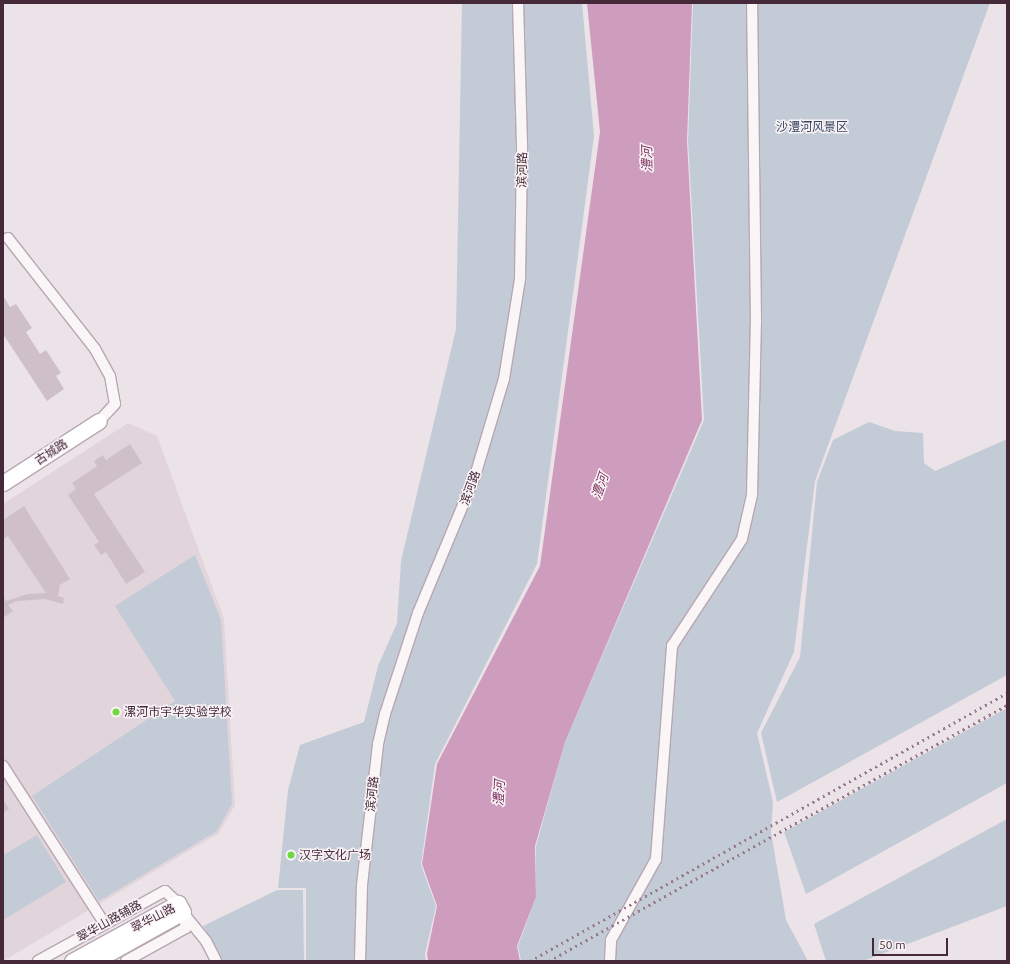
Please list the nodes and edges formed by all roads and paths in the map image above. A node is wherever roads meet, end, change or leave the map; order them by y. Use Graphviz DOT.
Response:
graph roads {
  1 [pos="518,3"];
  2 [pos="752,3"];
  3 [pos="8,238"];
  4 [pos="98,421"];
  5 [pos="3,483"];
  6 [pos="3,766"];
  7 [pos="181,908"];
  8 [pos="105,924"];
  9 [pos="38,961"];
  10 [pos="72,961"];
  11 [pos="95,961"];
  12 [pos="126,961"];
  13 [pos="216,961"];
  14 [pos="360,961"];
  15 [pos="610,961"];
  1 -- 14 [label="street, 滨河路"];
  2 -- 15 [label="street"];
  3 -- 4 [label="street"];
  4 -- 5 [label="main road, 古城路"];
  6 -- 8 [label="street"];
  7 -- 8 [label="street, 翠华山路辅路"];
  7 -- 10 [label="main road, 翠华山路"];
  7 -- 11 [label="main road, 翠华山路"];
  7 -- 12 [label="street"];
  7 -- 13 [label="street"];
  8 -- 9 [label="street, 翠华山路辅路"];
}
